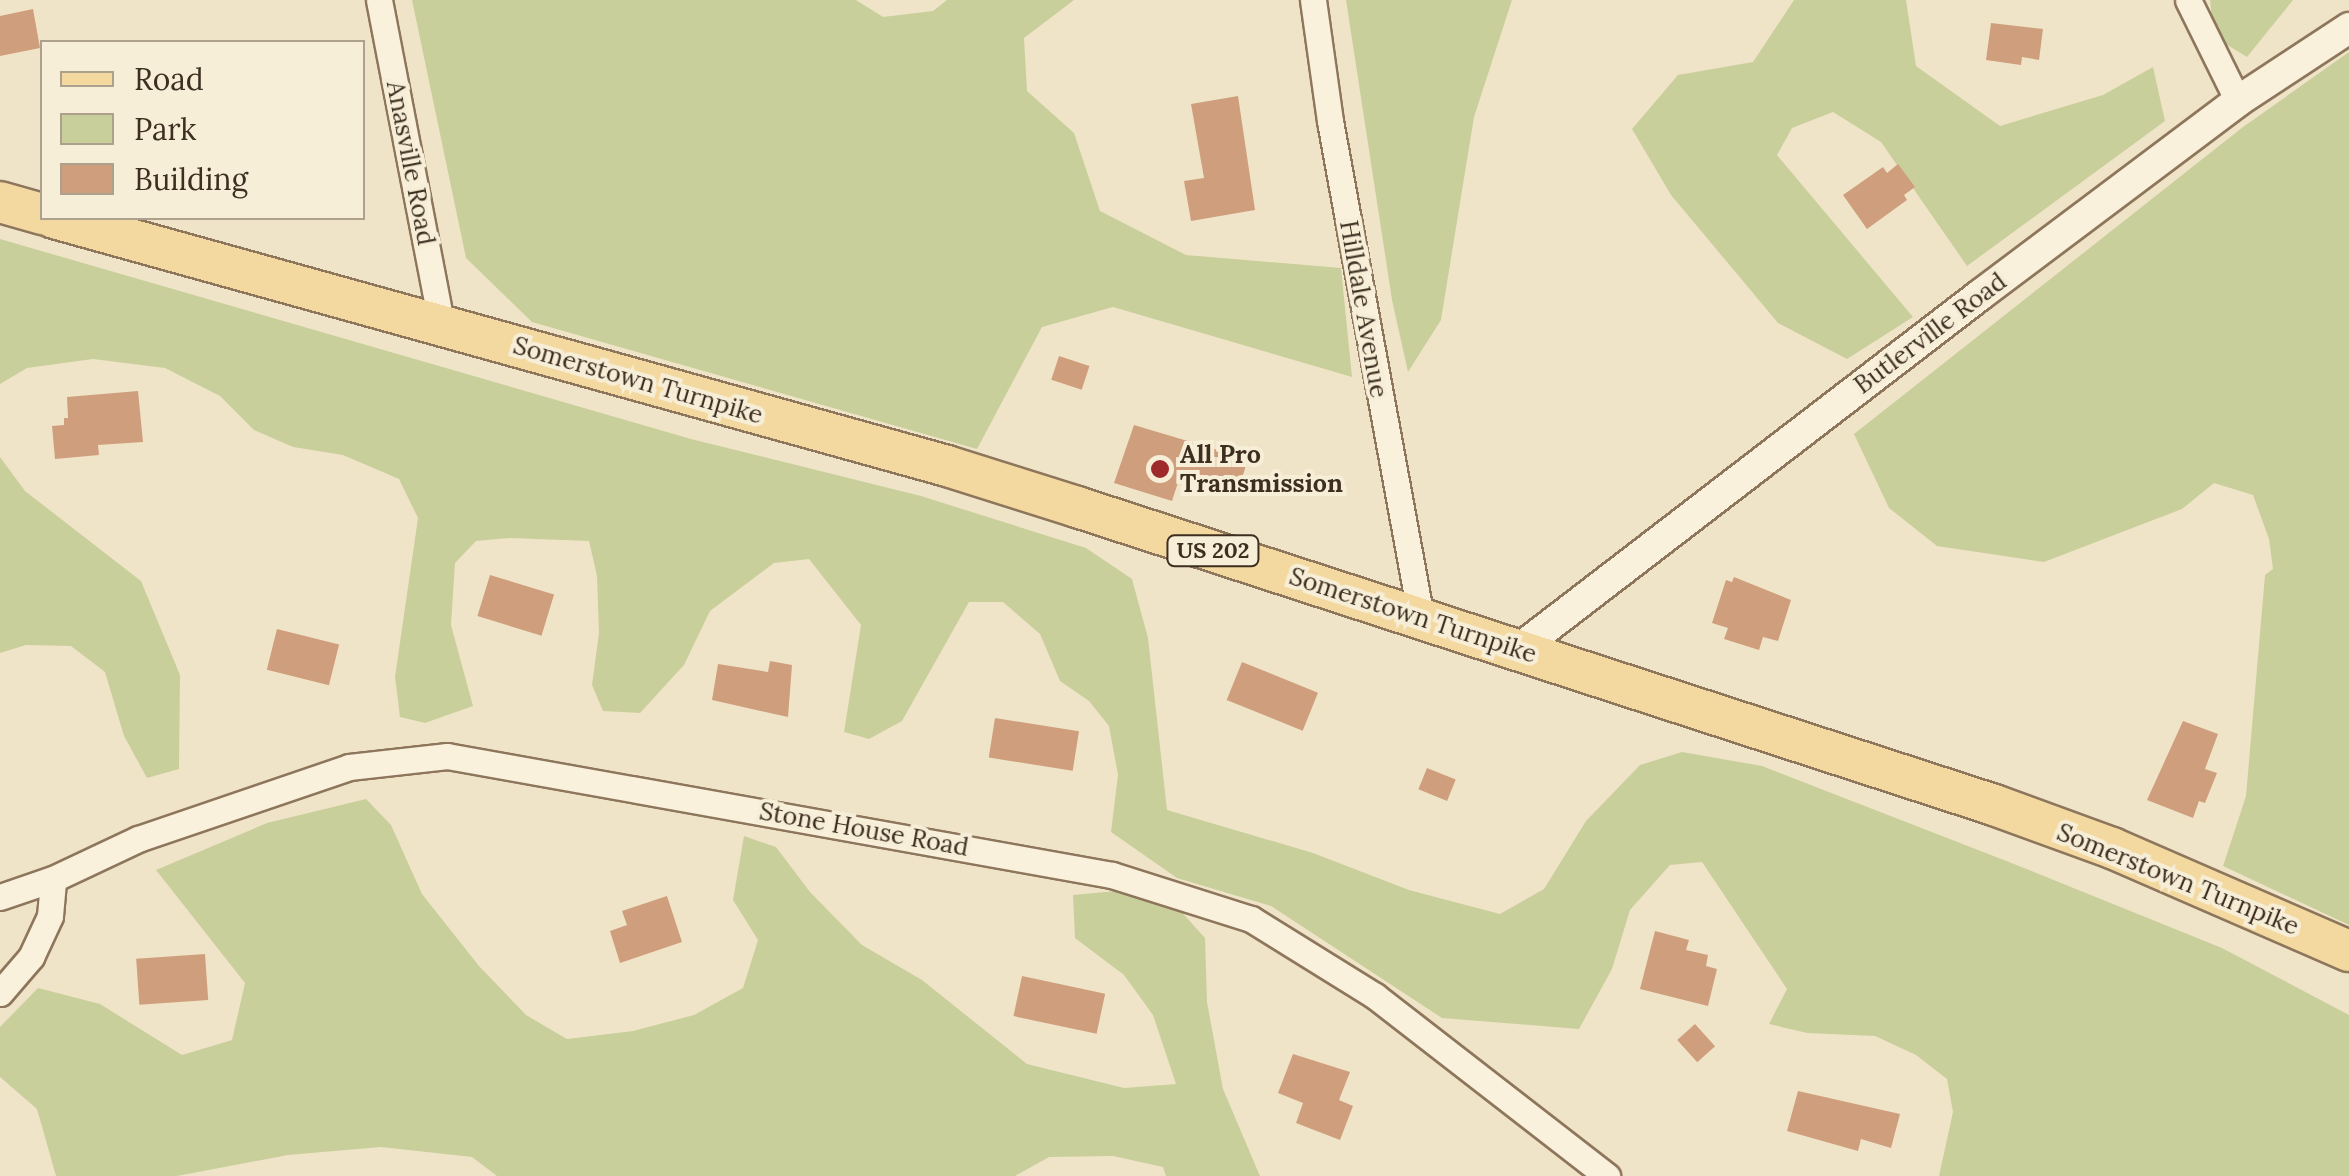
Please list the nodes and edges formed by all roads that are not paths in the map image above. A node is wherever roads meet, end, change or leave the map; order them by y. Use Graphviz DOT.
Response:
graph roads {
  1 [pos="379,0"];
  2 [pos="1312,0"];
  3 [pos="2188,0"];
  4 [pos="2349,28"];
  5 [pos="2238,101"];
  6 [pos="0,202"];
  7 [pos="40,213"];
  8 [pos="61,220"];
  9 [pos="442,326"];
  10 [pos="1421,618"];
  11 [pos="1519,650"];
  12 [pos="54,879"];
  13 [pos="0,897"];
  14 [pos="2349,952"];
  15 [pos="0,993"];
  16 [pos="1608,1176"];
  1 -- 9 [label="street, Anasville Road"];
  2 -- 10 [label="street, Hilldale Avenue"];
  3 -- 5 [label="street"];
  4 -- 5 [label="street, Butlerville Road"];
  5 -- 11 [label="street, Butlerville Road"];
  6 -- 7 [label="main road"];
  8 -- 9 [label="main road, Somerstown Turnpike / US 202"];
  9 -- 10 [label="main road, Somerstown Turnpike / US 202"];
  10 -- 11 [label="main road, Somerstown Turnpike / US 202"];
  11 -- 14 [label="main road, Somerstown Turnpike / US 202"];
  12 -- 13 [label="street, Stone House Road"];
  12 -- 15 [label="street"];
  12 -- 16 [label="street, Stone House Road"];
}
